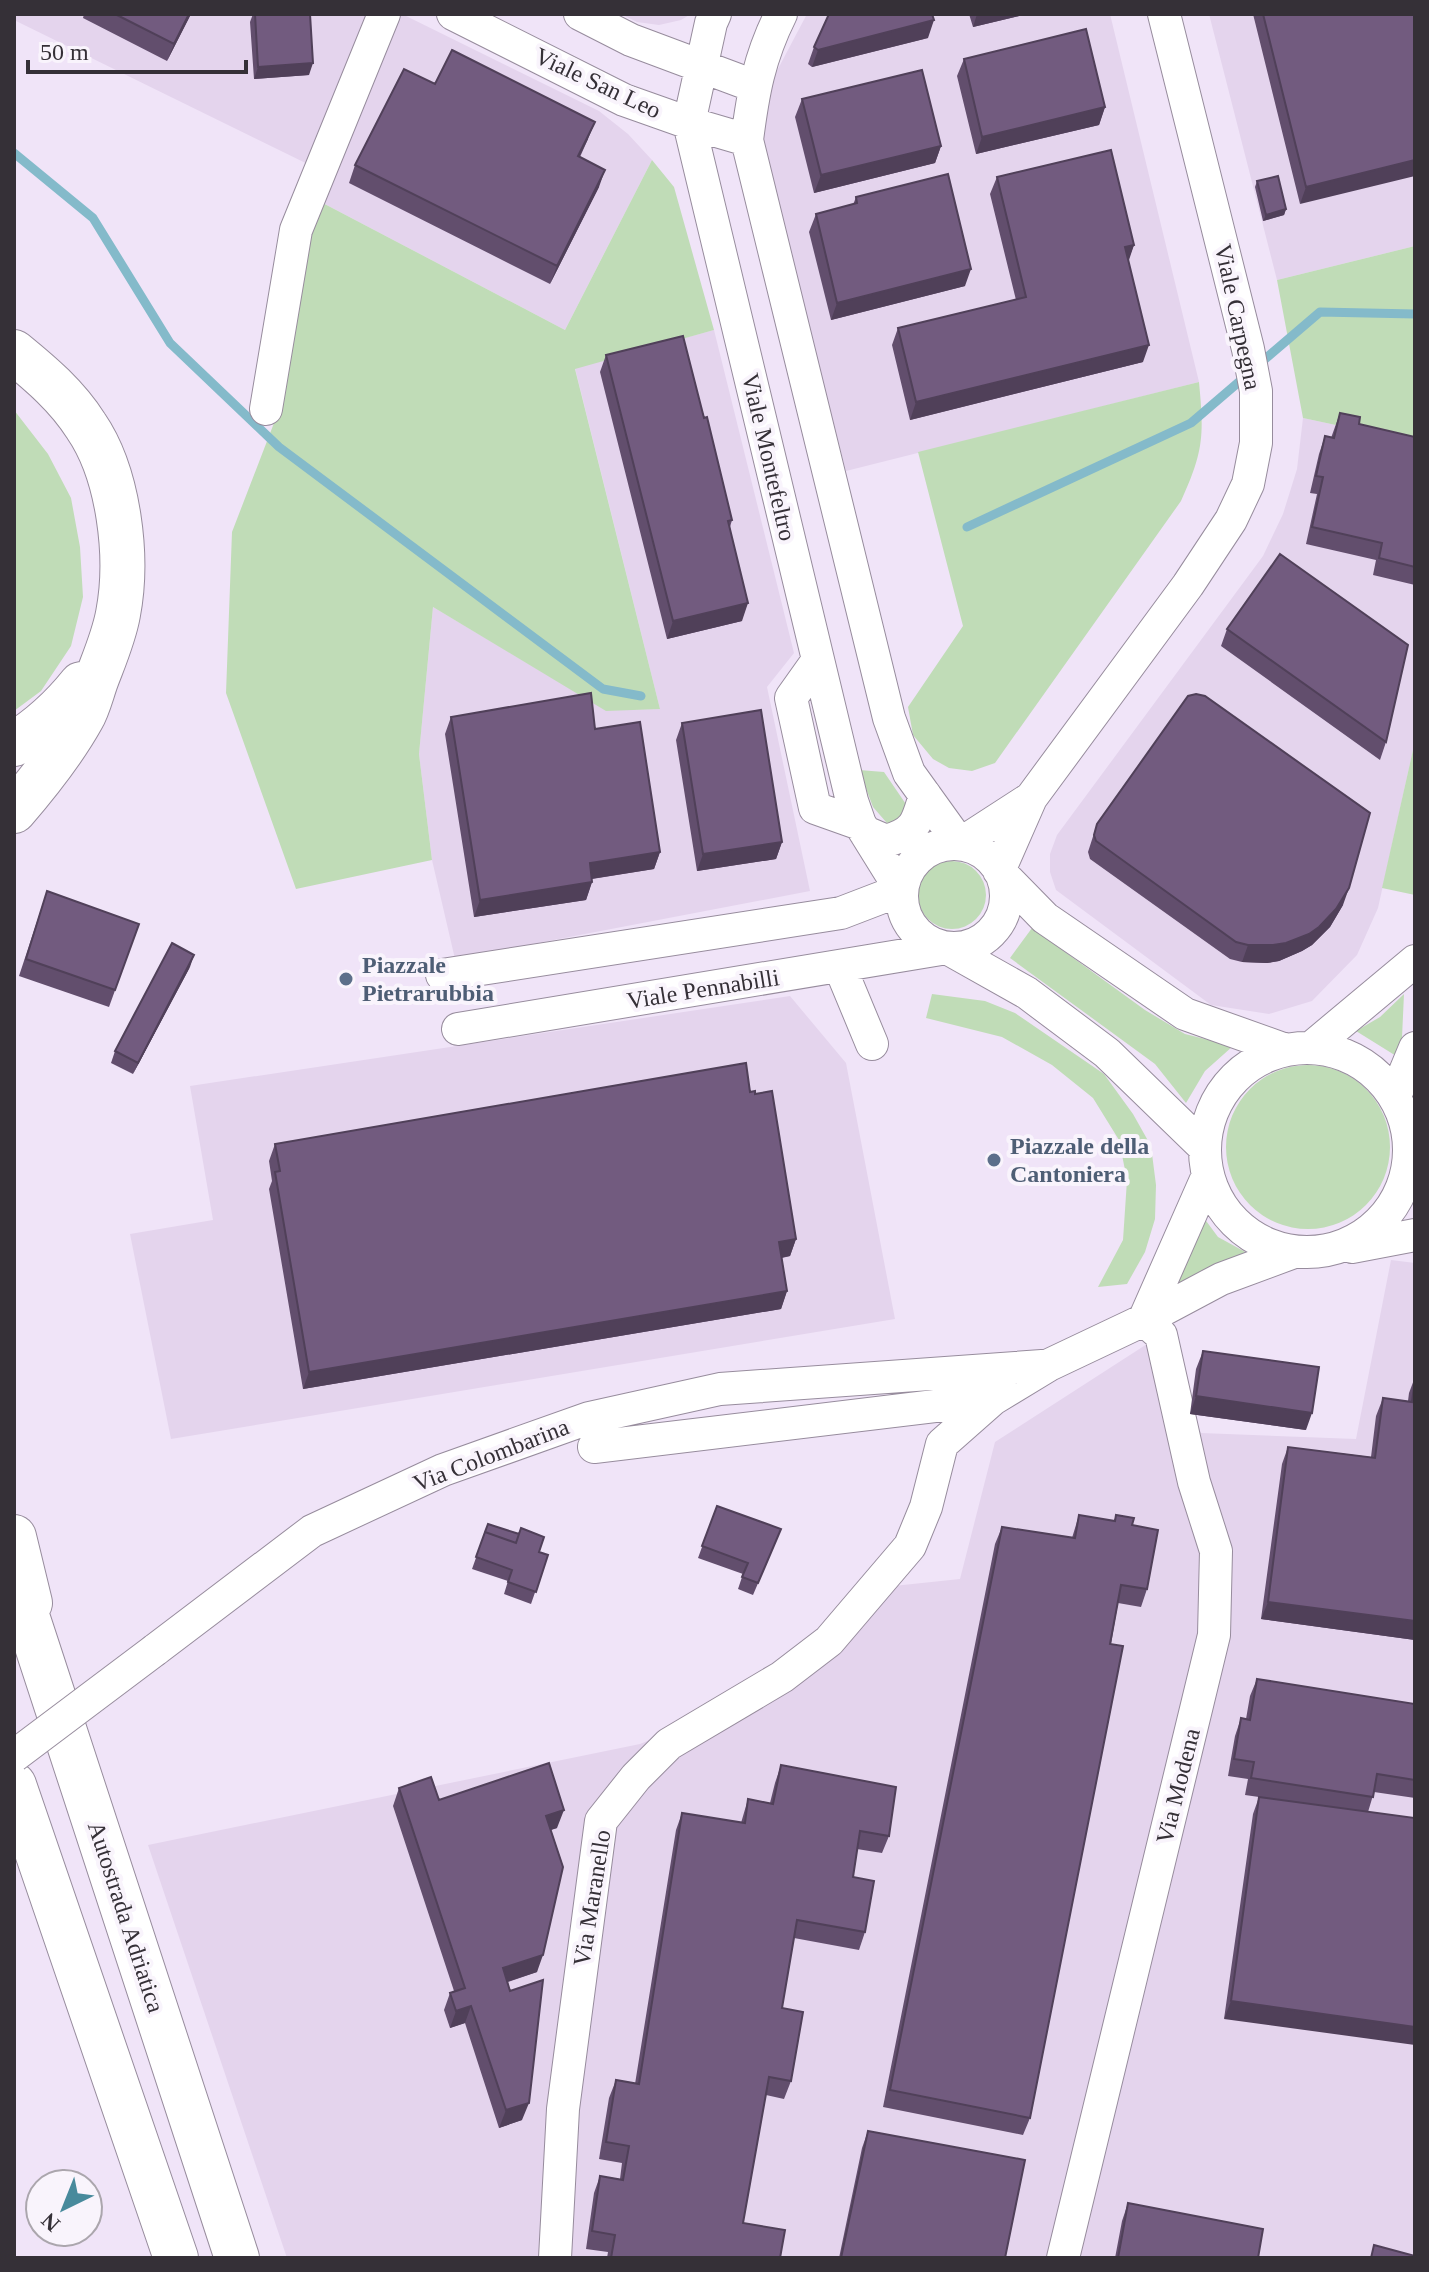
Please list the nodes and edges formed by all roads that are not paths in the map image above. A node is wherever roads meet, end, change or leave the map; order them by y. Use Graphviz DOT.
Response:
graph roads {
  1 [pos="384,14"];
  2 [pos="453,14"];
  3 [pos="580,14"];
  4 [pos="715,14"];
  5 [pos="781,14"];
  6 [pos="1164,14"];
  7 [pos="701,66"];
  8 [pos="754,86"];
  9 [pos="689,123"];
  10 [pos="747,140"];
  11 [pos="14,352"];
  12 [pos="266,409"];
  13 [pos="107,651"];
  14 [pos="14,744"];
  15 [pos="925,795"];
  16 [pos="1031,798"];
  17 [pos="14,811"];
  18 [pos="862,828"];
  19 [pos="960,844"];
  20 [pos="999,871"];
  21 [pos="901,890"];
  22 [pos="947,948"];
  23 [pos="1415,961"];
  24 [pos="840,967"];
  25 [pos="442,975"];
  26 [pos="458,1029"];
  27 [pos="872,1044"];
  28 [pos="1299,1048"];
  29 [pos="1415,1048"];
  30 [pos="1406,1117"];
  31 [pos="1206,1162"];
  32 [pos="1415,1235"];
  33 [pos="1329,1251"];
  34 [pos="1294,1252"];
  35 [pos="1144,1320"];
  36 [pos="1049,1365"];
  37 [pos="993,1399"];
  38 [pos="942,1444"];
  39 [pos="594,1447"];
  40 [pos="14,1537"];
  41 [pos="14,1576"];
  42 [pos="48,1679"];
  43 [pos="14,1756"];
  44 [pos="14,1785"];
  45 [pos="176,2258"];
  46 [pos="237,2258"];
  47 [pos="555,2258"];
  48 [pos="1063,2258"];
  1 -- 12 [label="street"];
  2 -- 9 [label="street, Viale San Leo"];
  3 -- 7 [label="street"];
  4 -- 7 [label="street, Viale Montefeltro"];
  5 -- 8 [label="street"];
  6 -- 16 [label="street, Viale Carpegna"];
  7 -- 8 [label="street"];
  7 -- 9 [label="street, Viale Montefeltro"];
  8 -- 10 [label="street"];
  9 -- 10 [label="street, Viale San Leo"];
  9 -- 18 [label="street, Viale Montefeltro"];
  10 -- 15 [label="street"];
  11 -- 13 [label="highway"];
  13 -- 14 [label="highway"];
  13 -- 17 [label="highway"];
  15 -- 18 [label="street"];
  15 -- 19 [label="street"];
  16 -- 19 [label="street, Viale Carpegna"];
  16 -- 20 [label="street, Viale Carpegna"];
  18 -- 21 [label="street, Viale Montefeltro"];
  19 -- 20 [label="street"];
  19 -- 21 [label="street"];
  20 -- 22 [label="street"];
  20 -- 28 [label="street"];
  21 -- 22 [label="street"];
  21 -- 25 [label="street"];
  22 -- 24 [label="street, Viale Pennabilli"];
  22 -- 31 [label="street"];
  23 -- 28 [label="street"];
  24 -- 26 [label="street, Viale Pennabilli"];
  24 -- 27 [label="street"];
  28 -- 30 [label="street"];
  28 -- 31 [label="street"];
  29 -- 30 [label="street"];
  30 -- 33 [label="street"];
  31 -- 34 [label="street"];
  31 -- 35 [label="street"];
  32 -- 33 [label="street"];
  33 -- 34 [label="street"];
  34 -- 35 [label="street, Via Colombarina"];
  35 -- 36 [label="street, Via Colombarina"];
  35 -- 48 [label="street, Via Modena"];
  36 -- 37 [label="street, Via Colombarina"];
  36 -- 43 [label="street, Via Colombarina, bridge"];
  37 -- 38 [label="street, Via Colombarina"];
  37 -- 39 [label="street, Via Colombarina"];
  38 -- 47 [label="street, Via Maranello"];
  40 -- 42 [label="highway"];
  41 -- 42 [label="highway, Autostrada Adriatica"];
  42 -- 46 [label="highway, Autostrada Adriatica"];
  44 -- 45 [label="highway"];
}
